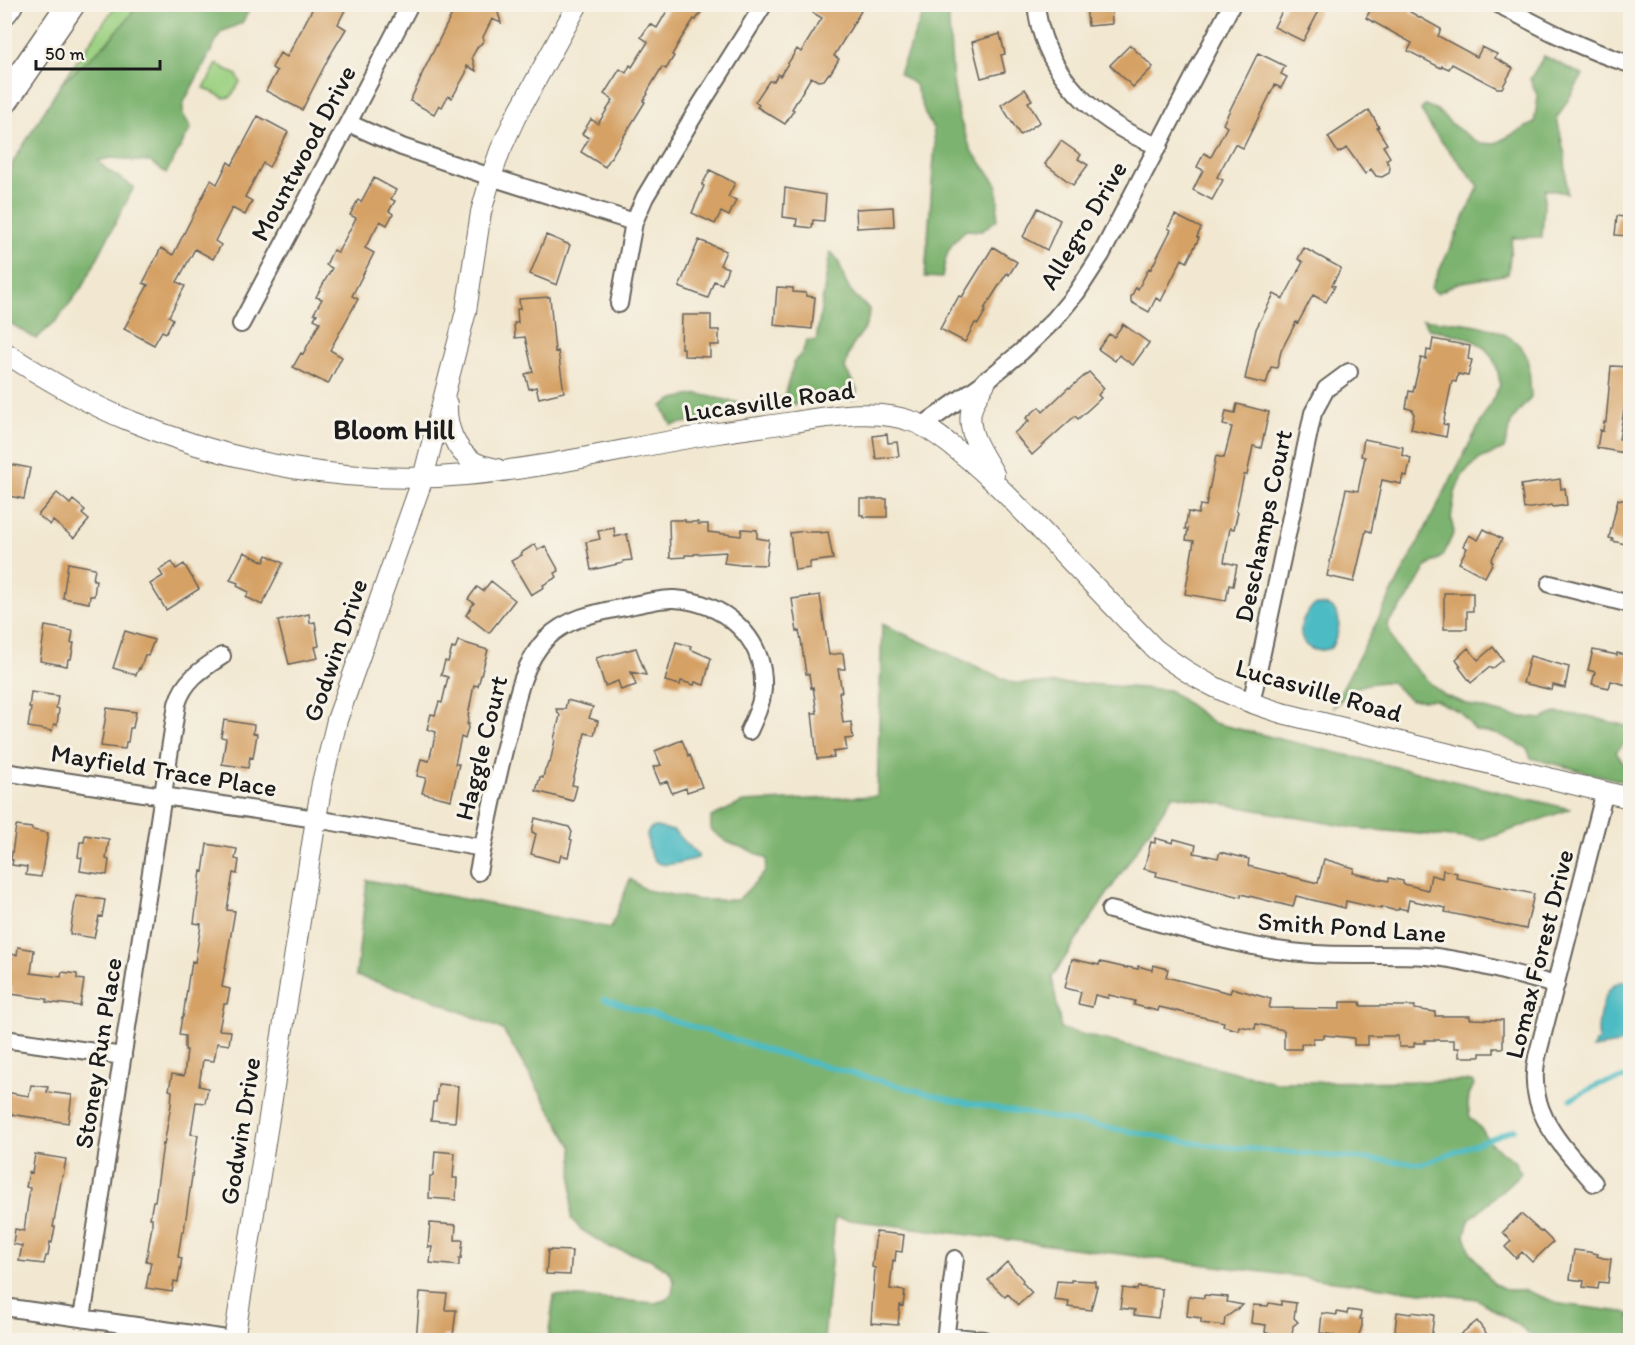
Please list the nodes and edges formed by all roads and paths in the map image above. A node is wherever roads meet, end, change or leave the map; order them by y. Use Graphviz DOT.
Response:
graph roads {
  1 [pos="9,4"];
  2 [pos="71,4"];
  3 [pos="410,4"];
  4 [pos="578,4"];
  5 [pos="764,4"];
  6 [pos="1036,4"];
  7 [pos="1232,4"];
  8 [pos="1498,4"];
  9 [pos="4,11"];
  10 [pos="1630,64"];
  11 [pos="4,101"];
  12 [pos="348,123"];
  13 [pos="1159,146"];
  14 [pos="491,177"];
  15 [pos="634,222"];
  16 [pos="619,304"];
  17 [pos="241,324"];
  18 [pos="4,352"];
  19 [pos="1349,372"];
  20 [pos="449,377"];
  21 [pos="986,381"];
  22 [pos="922,426"];
  23 [pos="505,471"];
  24 [pos="423,478"];
  25 [pos="1004,492"];
  26 [pos="1550,584"];
  27 [pos="1630,604"];
  28 [pos="222,656"];
  29 [pos="1251,704"];
  30 [pos="749,731"];
  31 [pos="4,772"];
  32 [pos="1605,791"];
  33 [pos="163,796"];
  34 [pos="1630,798"];
  35 [pos="316,819"];
  36 [pos="483,848"];
  37 [pos="478,872"];
  38 [pos="1110,910"];
  39 [pos="1556,985"];
  40 [pos="4,1039"];
  41 [pos="123,1056"];
  42 [pos="1594,1183"];
  43 [pos="955,1259"];
  44 [pos="4,1307"];
  45 [pos="82,1318"];
  46 [pos="945,1338"];
  47 [pos="234,1340"];
  48 [pos="984,1341"];
  1 -- 9 [label="highway"];
  2 -- 11 [label="highway"];
  3 -- 12 [label="street, Mountwood Drive"];
  4 -- 14 [label="street, Godwin Drive"];
  5 -- 15 [label="street"];
  6 -- 13 [label="street"];
  7 -- 13 [label="street, Allegro Drive"];
  8 -- 10 [label="street"];
  12 -- 14 [label="street"];
  12 -- 17 [label="street, Mountwood Drive"];
  13 -- 21 [label="street, Allegro Drive"];
  14 -- 15 [label="street"];
  14 -- 20 [label="street, Godwin Drive"];
  15 -- 16 [label="street"];
  18 -- 24 [label="street, Lucasville Road"];
  19 -- 29 [label="street, Deschamps Court"];
  20 -- 23 [label="street"];
  20 -- 24 [label="street, Godwin Drive"];
  21 -- 22 [label="street, Allegro Drive"];
  21 -- 25 [label="street"];
  22 -- 23 [label="street, Lucasville Road"];
  22 -- 25 [label="street, Lucasville Road"];
  23 -- 24 [label="street, Lucasville Road"];
  24 -- 35 [label="street, Godwin Drive"];
  25 -- 29 [label="street, Lucasville Road"];
  26 -- 27 [label="street"];
  28 -- 33 [label="street, Stoney Run Place"];
  29 -- 32 [label="street, Lucasville Road"];
  30 -- 36 [label="street, Haggle Court"];
  31 -- 33 [label="street, Mayfield Trace Place"];
  32 -- 34 [label="street, Lucasville Road"];
  32 -- 39 [label="street, Lomax Forest Drive"];
  33 -- 35 [label="street, Mayfield Trace Place"];
  33 -- 41 [label="street, Stoney Run Place"];
  35 -- 36 [label="street, Mayfield Trace Place"];
  35 -- 47 [label="street, Godwin Drive"];
  36 -- 37 [label="street, Haggle Court"];
  38 -- 39 [label="street, Smith Pond Lane"];
  39 -- 42 [label="street, Lomax Forest Drive"];
  40 -- 41 [label="street"];
  41 -- 45 [label="street, Stoney Run Place"];
  43 -- 46 [label="street"];
  44 -- 45 [label="street"];
  45 -- 47 [label="street"];
  46 -- 48 [label="street"];
}
